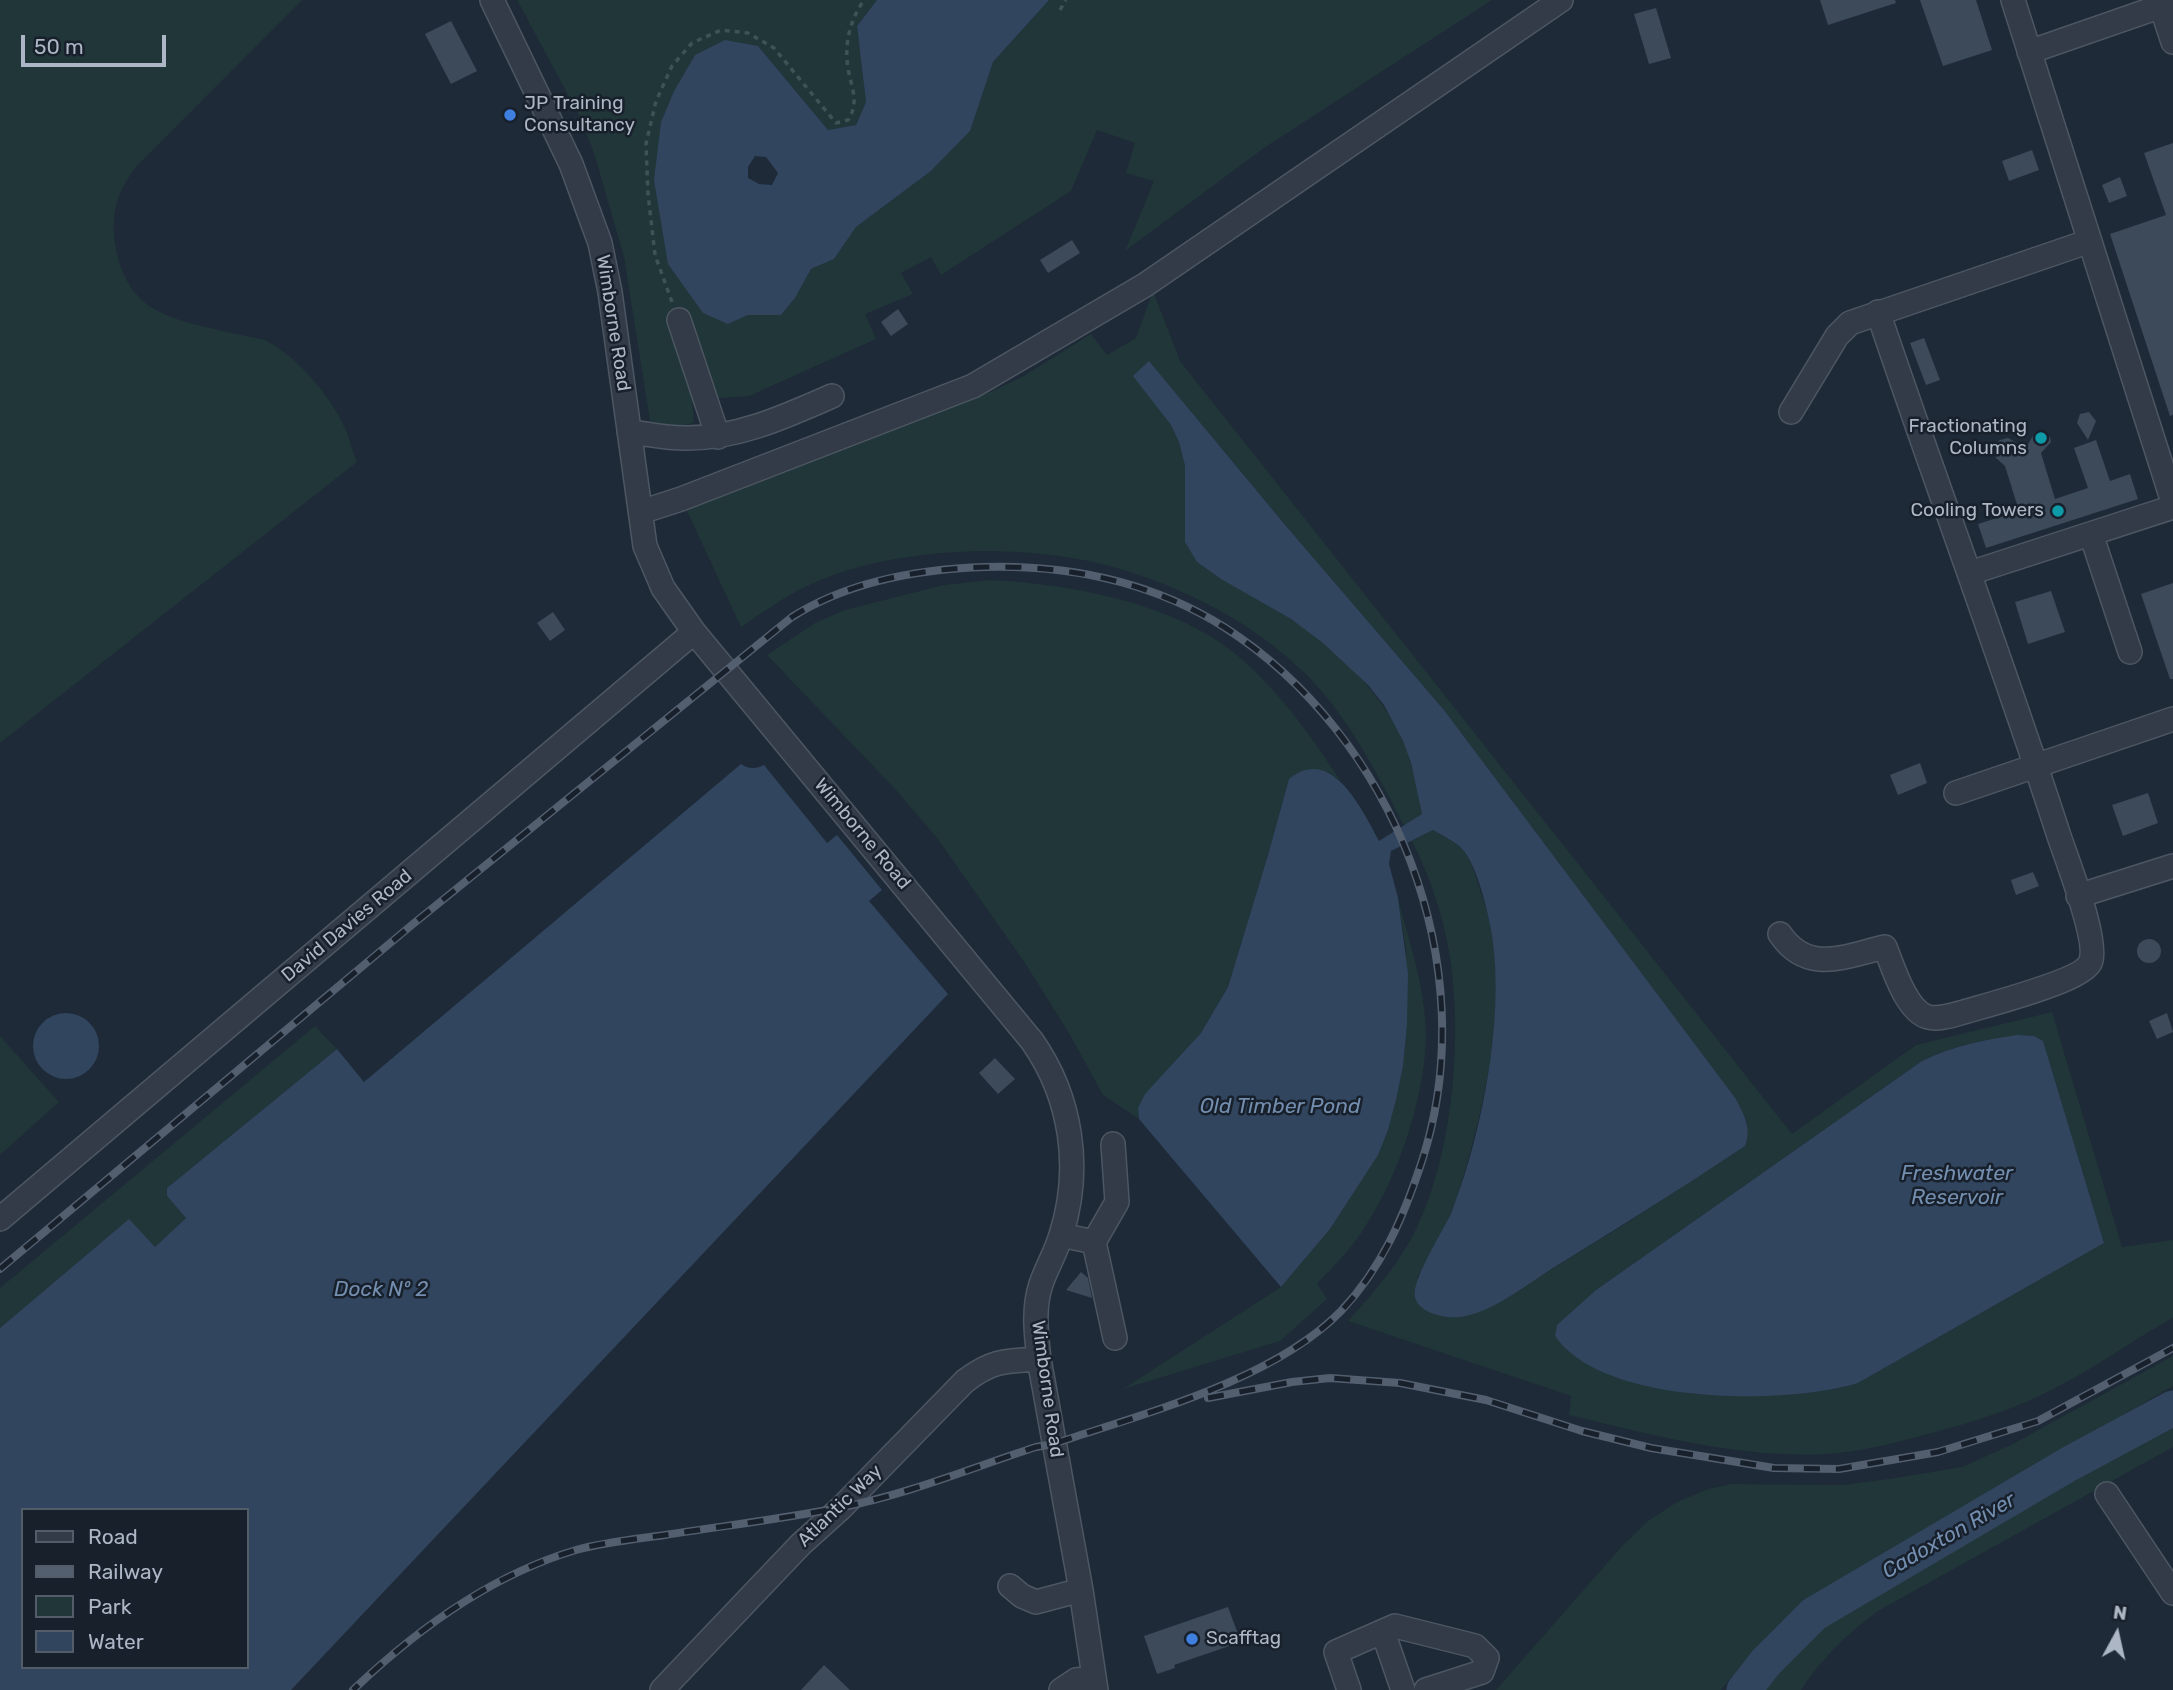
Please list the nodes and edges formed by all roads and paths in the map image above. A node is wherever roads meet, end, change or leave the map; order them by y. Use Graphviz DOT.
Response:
graph roads {
  1 [pos="492,0"];
  2 [pos="864,0"];
  3 [pos="1066,0"];
  4 [pos="1561,0"];
  5 [pos="2013,0"];
  6 [pos="2167,4"];
  7 [pos="1060,9"];
  8 [pos="2173,42"];
  9 [pos="2029,52"];
  10 [pos="2090,241"];
  11 [pos="1878,312"];
  12 [pos="679,320"];
  13 [pos="832,396"];
  14 [pos="1791,412"];
  15 [pos="629,432"];
  16 [pos="718,437"];
  17 [pos="2173,504"];
  18 [pos="640,512"];
  19 [pos="2091,534"];
  20 [pos="1970,573"];
  21 [pos="694,632"];
  22 [pos="2130,652"];
  23 [pos="2173,719"];
  24 [pos="2036,766"];
  25 [pos="1956,793"];
  26 [pos="2173,866"];
  27 [pos="2078,896"];
  28 [pos="1780,934"];
  29 [pos="1113,1144"];
  30 [pos="0,1219"];
  31 [pos="1061,1235"];
  32 [pos="1094,1242"];
  33 [pos="1115,1338"];
  34 [pos="1039,1359"];
  35 [pos="2107,1494"];
  36 [pos="1010,1586"];
  37 [pos="1081,1590"];
  38 [pos="2173,1593"];
  39 [pos="1383,1632"];
  40 [pos="1482,1672"];
  41 [pos="1094,1684"];
  42 [pos="662,1690"];
  43 [pos="1061,1690"];
  44 [pos="1349,1690"];
  45 [pos="1403,1690"];
  46 [pos="1426,1690"];
  47 [pos="1468,1690"];
  1 -- 15 [label="street, Wimborne Road"];
  2 -- 12 [label="path"];
  3 -- 7 [label="path"];
  4 -- 18 [label="street"];
  5 -- 9 [label="street"];
  6 -- 8 [label="street"];
  6 -- 9 [label="street"];
  9 -- 10 [label="street"];
  10 -- 11 [label="street"];
  10 -- 17 [label="street"];
  11 -- 14 [label="street"];
  11 -- 20 [label="street"];
  12 -- 16 [label="street"];
  13 -- 16 [label="street"];
  15 -- 16 [label="street"];
  15 -- 18 [label="street, Wimborne Road"];
  17 -- 19 [label="street"];
  18 -- 21 [label="street, Wimborne Road"];
  19 -- 20 [label="street"];
  19 -- 22 [label="street"];
  20 -- 24 [label="street"];
  21 -- 30 [label="street, David Davies Road"];
  21 -- 31 [label="street, Wimborne Road"];
  23 -- 24 [label="street"];
  24 -- 25 [label="street"];
  24 -- 27 [label="street"];
  26 -- 27 [label="street"];
  27 -- 28 [label="street"];
  29 -- 32 [label="street"];
  31 -- 32 [label="street"];
  31 -- 34 [label="street, Wimborne Road"];
  32 -- 33 [label="street"];
  34 -- 37 [label="street, Wimborne Road"];
  34 -- 42 [label="street, Atlantic Way"];
  35 -- 38 [label="street"];
  36 -- 37 [label="street"];
  37 -- 41 [label="street, Wimborne Road"];
  39 -- 40 [label="street"];
  39 -- 44 [label="street"];
  39 -- 45 [label="street"];
  40 -- 46 [label="street"];
  40 -- 47 [label="street"];
  41 -- 43 [label="street"];
}
